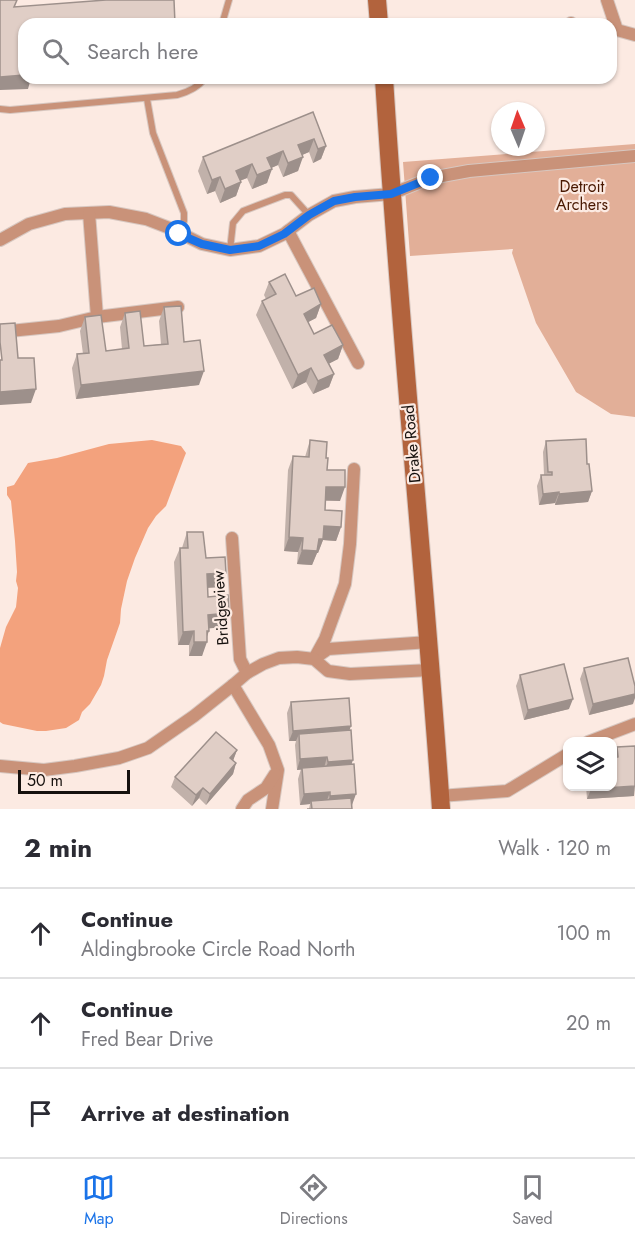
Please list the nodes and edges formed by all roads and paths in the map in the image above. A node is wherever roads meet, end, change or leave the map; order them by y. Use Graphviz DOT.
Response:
graph roads {
  1 [pos="228,0"];
  2 [pos="377,0"];
  3 [pos="606,0"];
  4 [pos="224,18"];
  5 [pos="378,18"];
  6 [pos="613,18"];
  7 [pos="617,30"];
  8 [pos="635,35"];
  9 [pos="201,84"];
  10 [pos="384,84"];
  11 [pos="147,99"];
  12 [pos="0,109"];
  13 [pos="635,156"];
  14 [pos="391,194"];
  15 [pos="89,213"];
  16 [pos="309,215"];
  17 [pos="288,231"];
  18 [pos="179,234"];
  19 [pos="0,240"];
  20 [pos="230,250"];
  21 [pos="178,307"];
  22 [pos="97,317"];
  23 [pos="0,332"];
  24 [pos="358,363"];
  25 [pos="354,469"];
  26 [pos="232,538"];
  27 [pos="429,642"];
  28 [pos="314,659"];
  29 [pos="431,670"];
  30 [pos="247,673"];
  31 [pos="233,685"];
  32 [pos="635,724"];
  33 [pos="599,737"];
  34 [pos="563,756"];
  35 [pos="0,766"];
  36 [pos="278,771"];
  37 [pos="441,803"];
  38 [pos="242,809"];
  39 [pos="272,809"];
  1 -- 4 [label="lane"];
  2 -- 5 [label="street"];
  3 -- 6 [label="street"];
  7 -- 8 [label="street"];
  9 -- 11 [label="lane"];
  10 -- 14 [label="street, Drake Road"];
  11 -- 12 [label="lane"];
  11 -- 18 [label="lane"];
  13 -- 14 [label="street"];
  14 -- 16 [label="street"];
  14 -- 27 [label="street, Drake Road"];
  15 -- 18 [label="street"];
  15 -- 19 [label="street"];
  15 -- 22 [label="street"];
  16 -- 17 [label="street"];
  16 -- 20 [label="lane"];
  17 -- 20 [label="street"];
  17 -- 24 [label="street"];
  18 -- 20 [label="street"];
  21 -- 22 [label="street"];
  22 -- 23 [label="street"];
  25 -- 28 [label="street"];
  26 -- 30 [label="street, Bridgeview"];
  27 -- 28 [label="street"];
  27 -- 29 [label="street, Drake Road"];
  28 -- 29 [label="street"];
  28 -- 30 [label="street"];
  29 -- 37 [label="street, Drake Road"];
  30 -- 31 [label="street"];
  31 -- 35 [label="street"];
  31 -- 36 [label="street"];
  32 -- 33 [label="street"];
  34 -- 37 [label="street"];
  36 -- 38 [label="street"];
  36 -- 39 [label="street"];
}
